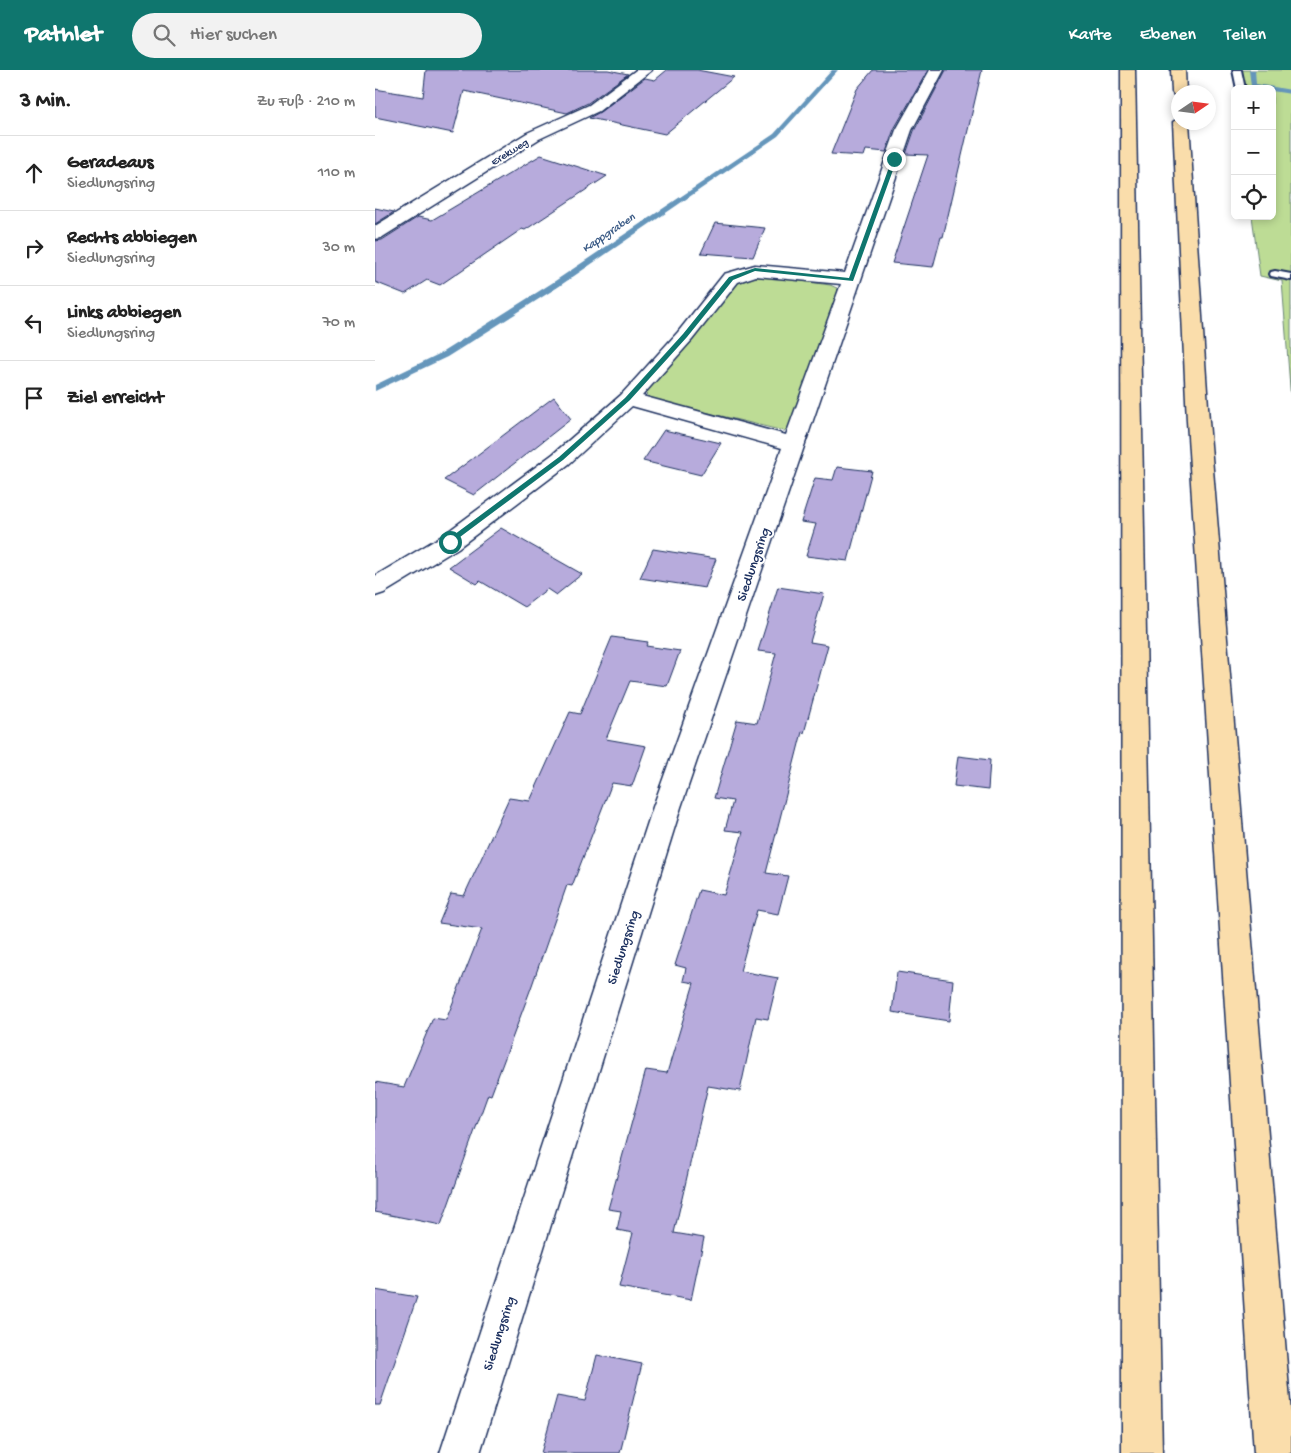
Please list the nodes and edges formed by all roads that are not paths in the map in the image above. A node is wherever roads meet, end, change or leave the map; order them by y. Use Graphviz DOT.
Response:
graph roads {
  1 [pos="645,70"];
  2 [pos="937,70"];
  3 [pos="1128,70"];
  4 [pos="1178,70"];
  5 [pos="1237,70"];
  6 [pos="1179,85"];
  7 [pos="1240,85"];
  8 [pos="1181,130"];
  9 [pos="375,234"];
  10 [pos="1275,274"];
  11 [pos="1291,277"];
  12 [pos="851,280"];
  13 [pos="628,399"];
  14 [pos="794,444"];
  15 [pos="375,587"];
  16 [pos="460,1453"];
  17 [pos="1142,1453"];
  18 [pos="1274,1453"];
  1 -- 9 [label="street, Erekweg"];
  2 -- 12 [label="street, Siedlungsring"];
  3 -- 17 [label="highway"];
  4 -- 6 [label="highway"];
  5 -- 7 [label="lane"];
  8 -- 18 [label="highway"];
  10 -- 11 [label="lane"];
  12 -- 13 [label="street"];
  12 -- 14 [label="street, Siedlungsring"];
  13 -- 14 [label="street"];
  13 -- 15 [label="street"];
  14 -- 16 [label="street, Siedlungsring"];
}
